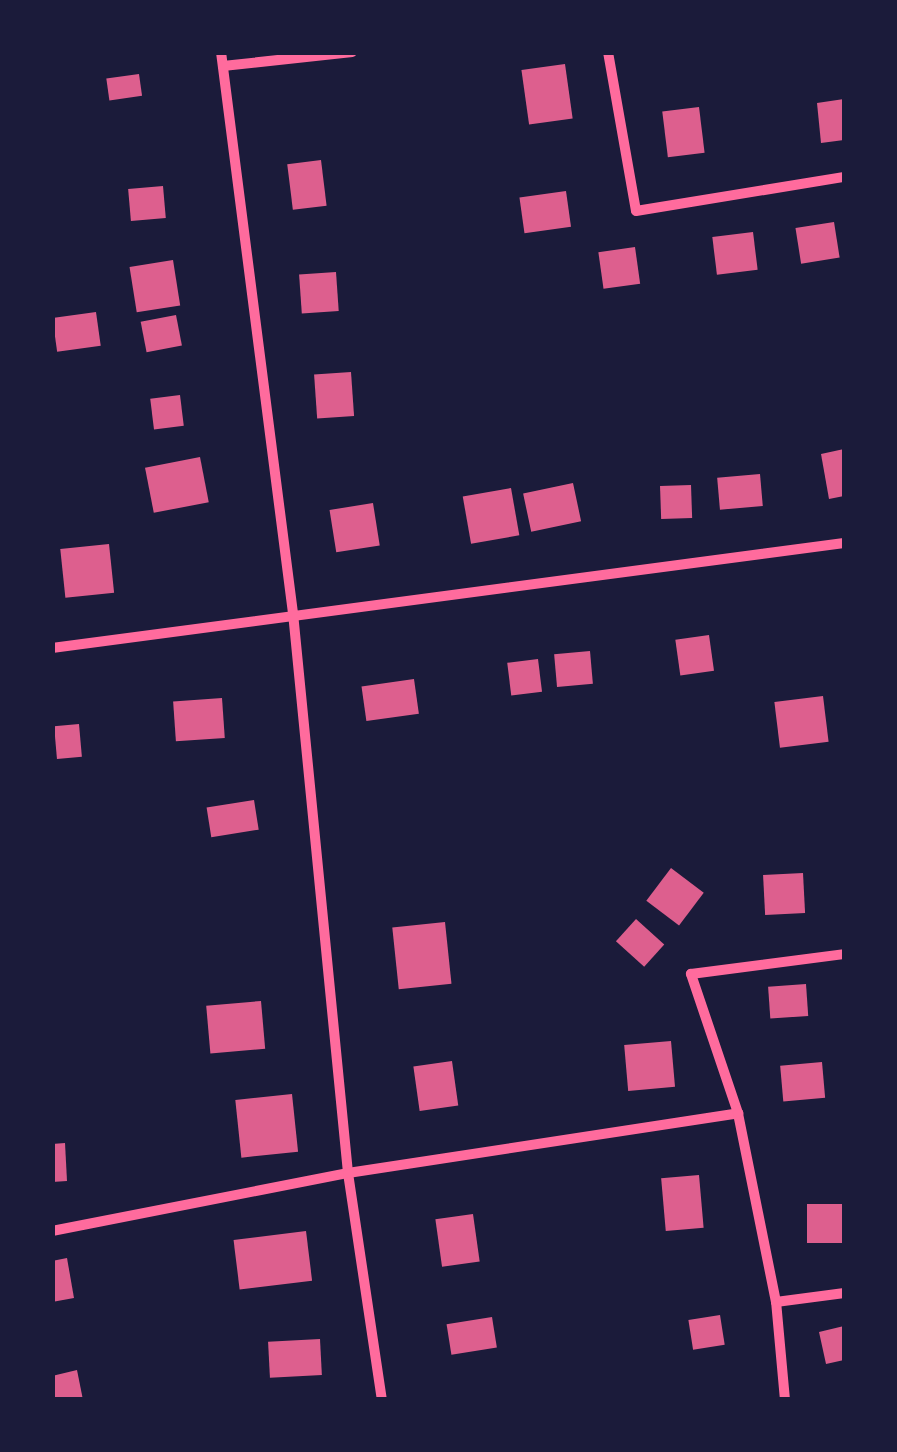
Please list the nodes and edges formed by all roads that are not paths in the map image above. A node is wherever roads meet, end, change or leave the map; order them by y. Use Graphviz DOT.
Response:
graph roads {
  1 [pos="222,52"];
  2 [pos="352,52"];
  3 [pos="608,52"];
  4 [pos="224,66"];
  5 [pos="844,176"];
  6 [pos="844,543"];
  7 [pos="293,613"];
  8 [pos="52,648"];
  9 [pos="844,954"];
  10 [pos="738,1113"];
  11 [pos="348,1173"];
  12 [pos="52,1232"];
  13 [pos="844,1292"];
  14 [pos="776,1302"];
  15 [pos="382,1400"];
  16 [pos="785,1400"];
  1 -- 4 [label="street"];
  2 -- 4 [label="street"];
  3 -- 5 [label="street"];
  4 -- 7 [label="street"];
  6 -- 7 [label="street"];
  7 -- 8 [label="street"];
  7 -- 11 [label="street"];
  9 -- 10 [label="street"];
  10 -- 11 [label="street"];
  10 -- 14 [label="street"];
  11 -- 12 [label="street"];
  11 -- 15 [label="street"];
  13 -- 14 [label="street"];
  14 -- 16 [label="street"];
}
